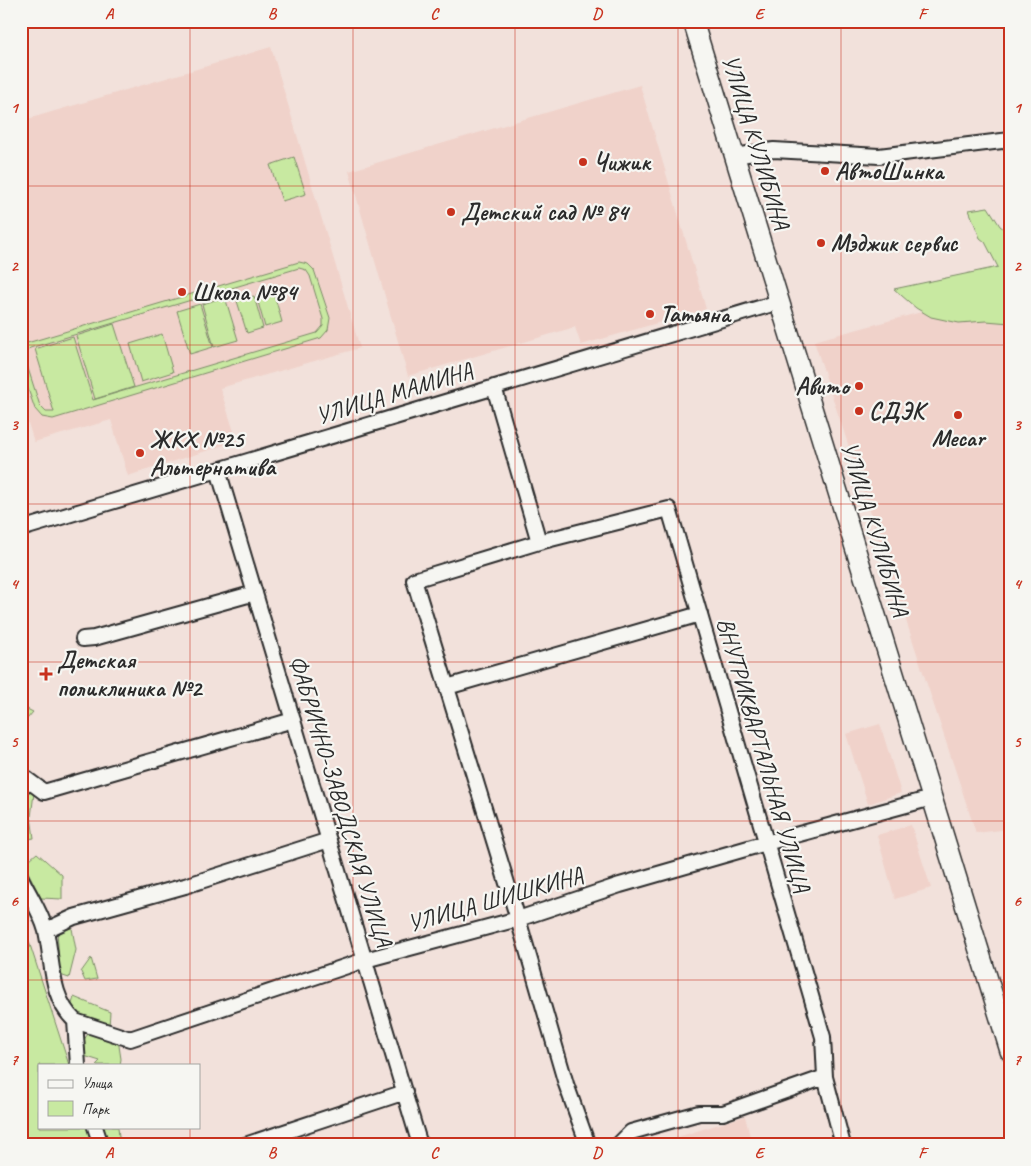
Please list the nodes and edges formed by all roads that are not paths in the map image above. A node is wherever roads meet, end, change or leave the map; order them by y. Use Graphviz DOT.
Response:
graph roads {
  1 [pos="693,21"];
  2 [pos="1010,140"];
  3 [pos="734,156"];
  4 [pos="779,302"];
  5 [pos="494,387"];
  6 [pos="218,470"];
  7 [pos="21,529"];
  8 [pos="539,542"];
  9 [pos="255,592"];
  10 [pos="700,614"];
  11 [pos="83,639"];
  12 [pos="447,687"];
  13 [pos="293,720"];
  14 [pos="21,775"];
  15 [pos="932,798"];
  16 [pos="329,840"];
  17 [pos="766,843"];
  18 [pos="21,878"];
  19 [pos="518,919"];
  20 [pos="46,930"];
  21 [pos="365,960"];
  22 [pos="75,1021"];
  23 [pos="1010,1051"];
  24 [pos="78,1064"];
  25 [pos="825,1077"];
  26 [pos="405,1092"];
  27 [pos="95,1128"];
  28 [pos="101,1145"];
  29 [pos="245,1145"];
  30 [pos="420,1145"];
  31 [pos="588,1145"];
  32 [pos="618,1145"];
  33 [pos="844,1145"];
  1 -- 3 [label="main road, УЛИЦА КУЛИБИНА"];
  2 -- 3 [label="street"];
  3 -- 4 [label="main road, УЛИЦА КУЛИБИНА"];
  4 -- 5 [label="street, УЛИЦА МАМИНА"];
  4 -- 15 [label="main road, УЛИЦА КУЛИБИНА"];
  5 -- 6 [label="street, УЛИЦА МАМИНА"];
  5 -- 8 [label="street"];
  6 -- 7 [label="street, УЛИЦА МАМИНА"];
  6 -- 9 [label="street, ФАБРИЧНО-ЗАВОДСКАЯ УЛИЦА"];
  8 -- 10 [label="street, ВНУТРИКВАРТАЛЬНАЯ УЛИЦА"];
  8 -- 12 [label="street, ВНУТРИКВАРТАЛЬНАЯ УЛИЦА"];
  9 -- 11 [label="street"];
  9 -- 13 [label="street, ФАБРИЧНО-ЗАВОДСКАЯ УЛИЦА"];
  10 -- 12 [label="street"];
  10 -- 17 [label="street, ВНУТРИКВАРТАЛЬНАЯ УЛИЦА"];
  12 -- 19 [label="street, ВНУТРИКВАРТАЛЬНАЯ УЛИЦА"];
  13 -- 14 [label="street"];
  13 -- 16 [label="street, ФАБРИЧНО-ЗАВОДСКАЯ УЛИЦА"];
  15 -- 17 [label="street, УЛИЦА ШИШКИНА"];
  15 -- 23 [label="main road, УЛИЦА КУЛИБИНА"];
  16 -- 20 [label="street"];
  16 -- 21 [label="street, ФАБРИЧНО-ЗАВОДСКАЯ УЛИЦА"];
  17 -- 19 [label="street, УЛИЦА ШИШКИНА"];
  17 -- 25 [label="street, ВНУТРИКВАРТАЛЬНАЯ УЛИЦА"];
  18 -- 20 [label="street"];
  19 -- 21 [label="street, УЛИЦА ШИШКИНА"];
  19 -- 31 [label="street, ВНУТРИКВАРТАЛЬНАЯ УЛИЦА"];
  20 -- 22 [label="street"];
  21 -- 22 [label="street, УЛИЦА ШИШКИНА"];
  21 -- 26 [label="street, ФАБРИЧНО-ЗАВОДСКАЯ УЛИЦА"];
  22 -- 24 [label="street"];
  25 -- 32 [label="street"];
  25 -- 33 [label="street, ВНУТРИКВАРТАЛЬНАЯ УЛИЦА"];
  26 -- 29 [label="street"];
  26 -- 30 [label="street, ФАБРИЧНО-ЗАВОДСКАЯ УЛИЦА"];
  27 -- 28 [label="street"];
}
